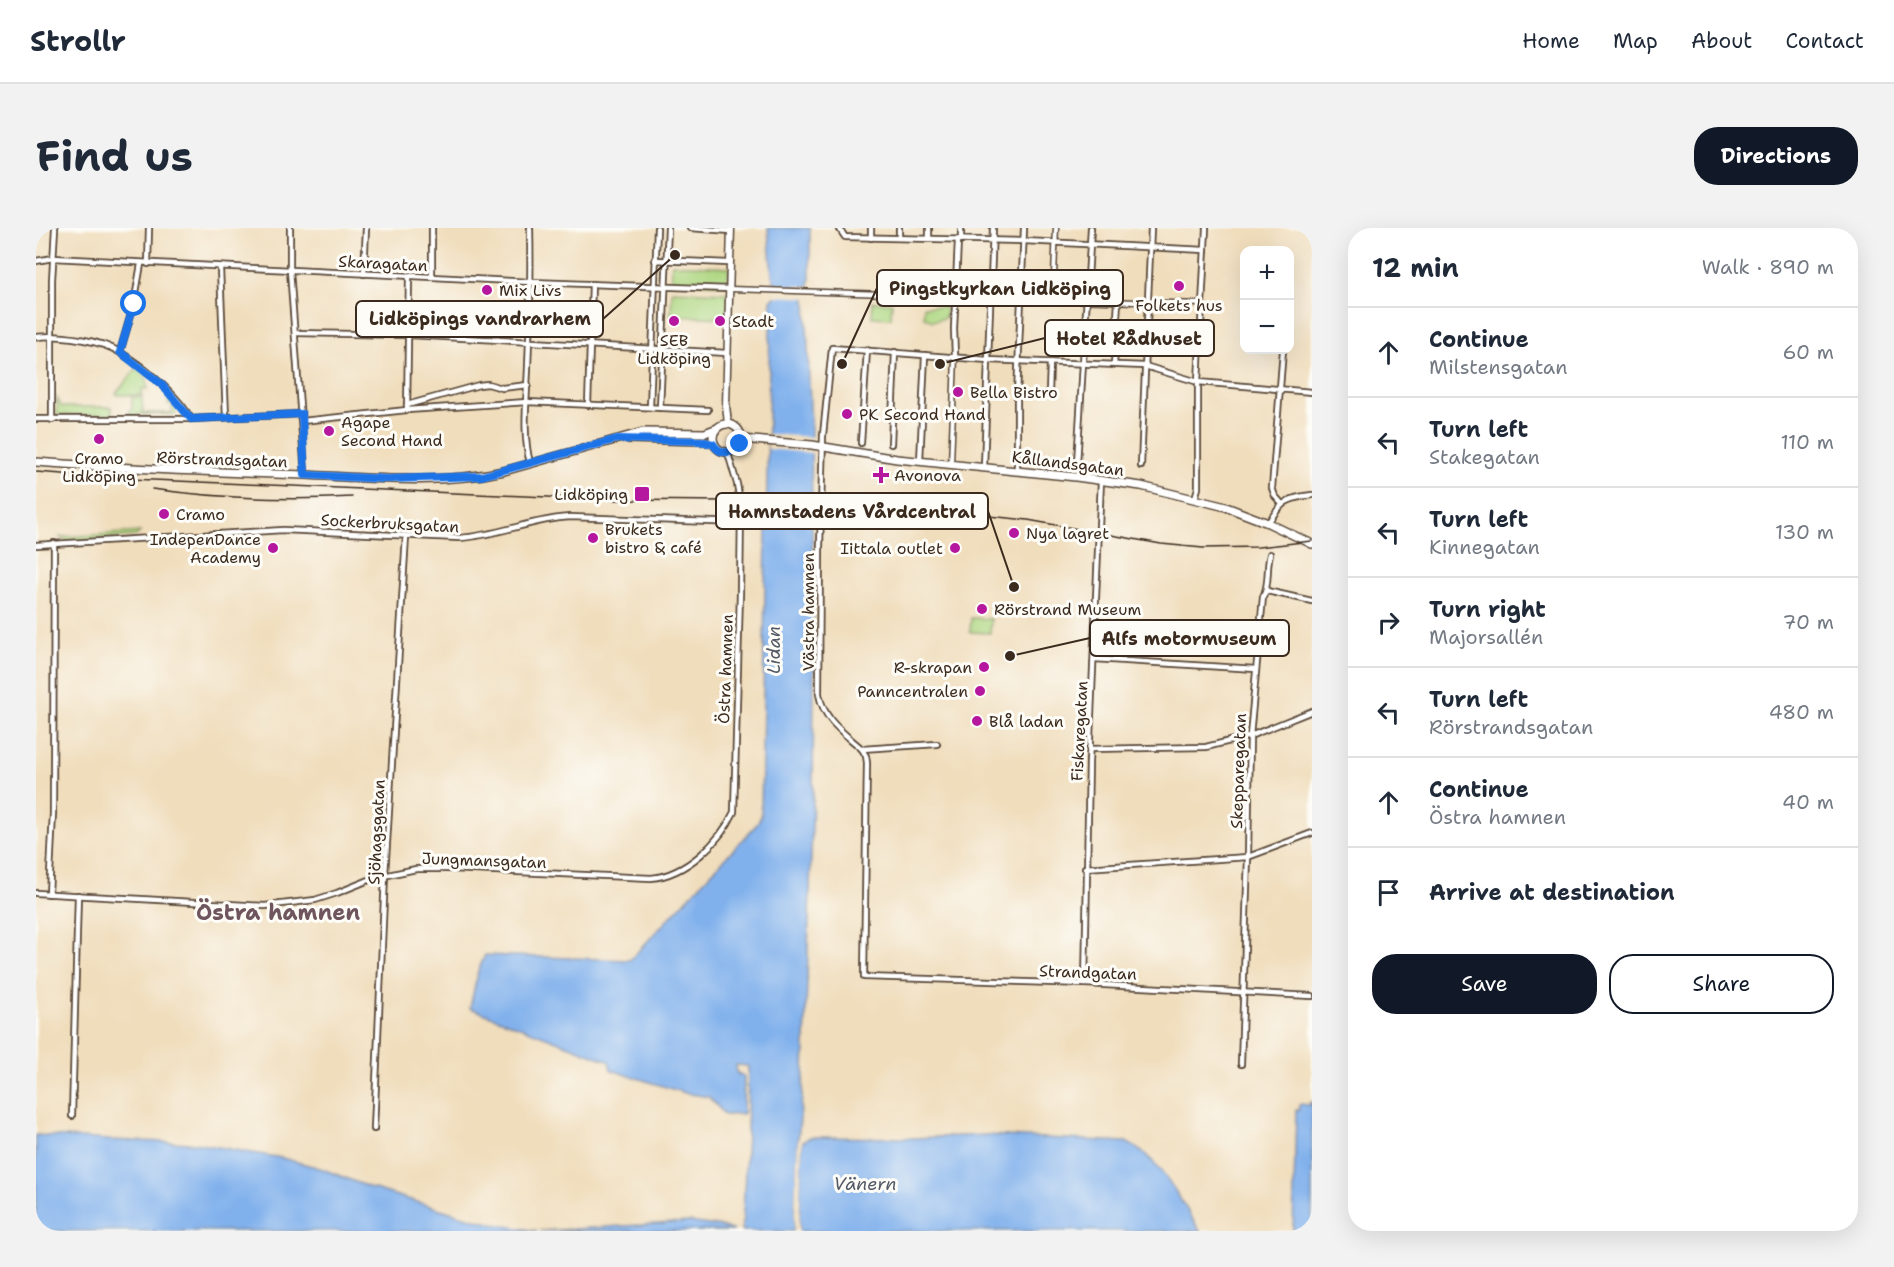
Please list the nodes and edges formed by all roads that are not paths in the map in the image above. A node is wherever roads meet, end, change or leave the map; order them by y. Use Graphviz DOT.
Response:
graph roads {
  1 [pos="55,228"];
  2 [pos="149,228"];
  3 [pos="290,228"];
  4 [pos="366,228"];
  5 [pos="432,228"];
  6 [pos="530,228"];
  7 [pos="657,228"];
  8 [pos="668,228"];
  9 [pos="690,228"];
  10 [pos="840,228"];
  11 [pos="871,228"];
  12 [pos="900,228"];
  13 [pos="929,228"];
  14 [pos="961,228"];
  15 [pos="993,228"];
  16 [pos="1024,228"];
  17 [pos="1056,228"];
  18 [pos="1092,228"];
  19 [pos="1151,228"];
  20 [pos="1206,228"];
  21 [pos="731,229"];
  22 [pos="871,238"];
  23 [pos="899,238"];
  24 [pos="929,239"];
  25 [pos="959,240"];
  26 [pos="993,240"];
  27 [pos="1023,242"];
  28 [pos="1055,243"];
  29 [pos="1091,245"];
  30 [pos="1150,247"];
  31 [pos="1205,250"];
  32 [pos="53,258"];
  33 [pos="655,260"];
  34 [pos="667,260"];
  35 [pos="36,261"];
  36 [pos="729,263"];
  37 [pos="141,264"];
  38 [pos="148,264"];
  39 [pos="220,268"];
  40 [pos="290,270"];
  41 [pos="364,274"];
  42 [pos="409,276"];
  43 [pos="432,277"];
  44 [pos="531,282"];
  45 [pos="592,284"];
  46 [pos="654,286"];
  47 [pos="666,286"];
  48 [pos="729,289"];
  49 [pos="954,296"];
  50 [pos="990,297"];
  51 [pos="1022,298"];
  52 [pos="1053,299"];
  53 [pos="1086,300"];
  54 [pos="1118,302"];
  55 [pos="1148,303"];
  56 [pos="1202,304"];
  57 [pos="295,333"];
  58 [pos="409,335"];
  59 [pos="52,336"];
  60 [pos="36,337"];
  61 [pos="529,343"];
  62 [pos="590,345"];
  63 [pos="652,348"];
  64 [pos="662,349"];
  65 [pos="867,350"];
  66 [pos="120,352"];
  67 [pos="895,352"];
  68 [pos="728,353"];
  69 [pos="1283,354"];
  70 [pos="925,355"];
  71 [pos="955,356"];
  72 [pos="988,360"];
  73 [pos="1019,361"];
  74 [pos="1050,363"];
  75 [pos="1083,364"];
  76 [pos="1114,365"];
  77 [pos="1145,366"];
  78 [pos="1198,382"];
  79 [pos="528,385"];
  80 [pos="1280,389"];
  81 [pos="1312,392"];
  82 [pos="1049,393"];
  83 [pos="527,402"];
  84 [pos="588,405"];
  85 [pos="407,407"];
  86 [pos="650,407"];
  87 [pos="660,408"];
  88 [pos="708,410"];
  89 [pos="302,414"];
  90 [pos="226,417"];
  91 [pos="36,419"];
  92 [pos="191,419"];
  93 [pos="52,420"];
  94 [pos="302,421"];
  95 [pos="728,424"];
  96 [pos="715,429"];
  97 [pos="617,439"];
  98 [pos="741,439"];
  99 [pos="861,443"];
  100 [pos="713,444"];
  101 [pos="891,444"];
  102 [pos="823,447"];
  103 [pos="728,453"];
  104 [pos="920,461"];
  105 [pos="36,462"];
  106 [pos="530,463"];
  107 [pos="951,464"];
  108 [pos="1077,464"];
  109 [pos="1141,466"];
  110 [pos="984,467"];
  111 [pos="1017,470"];
  112 [pos="305,475"];
  113 [pos="1101,480"];
  114 [pos="1312,495"];
  115 [pos="1195,498"];
  116 [pos="1282,504"];
  117 [pos="741,523"];
  118 [pos="1268,523"];
  119 [pos="406,536"];
  120 [pos="54,543"];
  121 [pos="1312,544"];
  122 [pos="36,545"];
  123 [pos="1270,554"];
  124 [pos="1267,591"];
  125 [pos="1312,602"];
  126 [pos="1094,659"];
  127 [pos="1256,669"];
  128 [pos="1312,711"];
  129 [pos="1250,736"];
  130 [pos="937,744"];
  131 [pos="862,749"];
  132 [pos="1089,749"];
  133 [pos="1312,833"];
  134 [pos="1248,857"];
  135 [pos="683,868"];
  136 [pos="1086,868"];
  137 [pos="385,875"];
  138 [pos="36,893"];
  139 [pos="49,894"];
  140 [pos="78,895"];
  141 [pos="1085,984"];
  142 [pos="1245,991"];
  143 [pos="1312,996"];
  144 [pos="1241,1064"];
  145 [pos="72,1116"];
  146 [pos="374,1130"];
  1 -- 32 [label="street"];
  2 -- 38 [label="street"];
  3 -- 40 [label="street"];
  4 -- 41 [label="street"];
  5 -- 43 [label="street"];
  6 -- 44 [label="street"];
  7 -- 33 [label="street"];
  8 -- 34 [label="street"];
  9 -- 21 [label="street"];
  10 -- 22 [label="street"];
  11 -- 22 [label="street"];
  12 -- 23 [label="street"];
  13 -- 24 [label="street"];
  14 -- 25 [label="street"];
  15 -- 26 [label="street"];
  16 -- 27 [label="street"];
  17 -- 28 [label="street"];
  18 -- 29 [label="street"];
  19 -- 30 [label="street"];
  20 -- 31 [label="street"];
  21 -- 36 [label="street"];
  22 -- 23 [label="street"];
  23 -- 24 [label="street"];
  24 -- 25 [label="street"];
  25 -- 26 [label="street"];
  25 -- 49 [label="street"];
  26 -- 27 [label="street"];
  26 -- 50 [label="street"];
  27 -- 28 [label="street"];
  27 -- 51 [label="street"];
  28 -- 29 [label="street"];
  28 -- 52 [label="street"];
  29 -- 30 [label="street"];
  29 -- 53 [label="street"];
  30 -- 31 [label="street"];
  30 -- 55 [label="street"];
  31 -- 56 [label="street"];
  32 -- 35 [label="street, Skaragatan"];
  32 -- 37 [label="street, Skaragatan"];
  32 -- 59 [label="street"];
  33 -- 34 [label="street"];
  33 -- 46 [label="street"];
  34 -- 36 [label="street"];
  34 -- 47 [label="street"];
  36 -- 48 [label="street"];
  37 -- 38 [label="street, Skaragatan"];
  37 -- 66 [label="street"];
  38 -- 39 [label="street, Skaragatan"];
  39 -- 40 [label="street, Skaragatan"];
  39 -- 90 [label="street"];
  40 -- 41 [label="street, Skaragatan"];
  40 -- 57 [label="street"];
  41 -- 42 [label="street, Skaragatan"];
  42 -- 43 [label="street, Skaragatan"];
  42 -- 58 [label="street"];
  43 -- 44 [label="street, Skaragatan"];
  44 -- 45 [label="street, Skaragatan"];
  44 -- 61 [label="street"];
  45 -- 46 [label="street, Skaragatan"];
  45 -- 62 [label="street"];
  46 -- 47 [label="street, Skaragatan"];
  46 -- 63 [label="street"];
  47 -- 48 [label="street, Skaragatan"];
  47 -- 64 [label="street"];
  48 -- 49 [label="street"];
  48 -- 68 [label="street"];
  49 -- 50 [label="street"];
  49 -- 71 [label="street"];
  50 -- 51 [label="street"];
  50 -- 72 [label="street"];
  51 -- 52 [label="street"];
  51 -- 73 [label="street"];
  52 -- 53 [label="street"];
  53 -- 54 [label="street"];
  53 -- 75 [label="street"];
  54 -- 55 [label="street"];
  54 -- 76 [label="street"];
  55 -- 56 [label="street"];
  55 -- 77 [label="street"];
  56 -- 78 [label="street"];
  57 -- 58 [label="street"];
  57 -- 89 [label="street"];
  58 -- 61 [label="street"];
  58 -- 85 [label="street"];
  59 -- 60 [label="street"];
  59 -- 66 [label="street"];
  59 -- 93 [label="street"];
  61 -- 62 [label="street"];
  61 -- 79 [label="street"];
  62 -- 63 [label="street"];
  62 -- 84 [label="street"];
  63 -- 64 [label="street"];
  63 -- 86 [label="street"];
  64 -- 68 [label="street"];
  64 -- 87 [label="street"];
  65 -- 67 [label="street"];
  65 -- 99 [label="street"];
  65 -- 102 [label="street, Västra hamnen"];
  66 -- 92 [label="street"];
  67 -- 70 [label="street"];
  67 -- 101 [label="street"];
  68 -- 95 [label="street"];
  69 -- 80 [label="street"];
  70 -- 71 [label="street"];
  70 -- 104 [label="street"];
  71 -- 72 [label="street"];
  71 -- 107 [label="street"];
  72 -- 73 [label="street"];
  72 -- 110 [label="street"];
  73 -- 74 [label="street"];
  73 -- 111 [label="street"];
  74 -- 75 [label="street"];
  74 -- 82 [label="street"];
  75 -- 76 [label="street"];
  75 -- 108 [label="street"];
  76 -- 77 [label="street"];
  77 -- 78 [label="street"];
  77 -- 109 [label="street"];
  78 -- 80 [label="street"];
  78 -- 115 [label="street"];
  79 -- 83 [label="street"];
  79 -- 85 [label="street"];
  80 -- 81 [label="street"];
  80 -- 116 [label="street"];
  83 -- 84 [label="street"];
  83 -- 85 [label="street"];
  83 -- 106 [label="street"];
  84 -- 86 [label="street"];
  85 -- 94 [label="street"];
  86 -- 87 [label="street"];
  87 -- 88 [label="street"];
  89 -- 90 [label="street"];
  89 -- 94 [label="street"];
  90 -- 92 [label="street"];
  91 -- 93 [label="street"];
  92 -- 93 [label="street"];
  94 -- 112 [label="street"];
  95 -- 96 [label="main road"];
  95 -- 98 [label="main road"];
  96 -- 97 [label="main road, Rörstrandsgatan"];
  96 -- 100 [label="main road"];
  97 -- 100 [label="main road, Rörstrandsgatan"];
  97 -- 106 [label="main road, Rörstrandsgatan"];
  98 -- 102 [label="main road, Kållandsgatan"];
  98 -- 103 [label="main road"];
  100 -- 103 [label="main road"];
  102 -- 104 [label="main road, Kållandsgatan"];
  102 -- 131 [label="street, Västra hamnen"];
  103 -- 117 [label="street, Östra hamnen"];
  104 -- 107 [label="main road, Kållandsgatan"];
  105 -- 112 [label="main road, Rörstrandsgatan"];
  106 -- 112 [label="main road, Rörstrandsgatan"];
  107 -- 110 [label="main road, Kållandsgatan"];
  110 -- 111 [label="main road, Kållandsgatan"];
  111 -- 113 [label="main road, Kållandsgatan"];
  113 -- 115 [label="main road, Kållandsgatan"];
  113 -- 126 [label="street, Fiskaregatan"];
  114 -- 116 [label="street"];
  115 -- 118 [label="main road, Kållandsgatan"];
  116 -- 118 [label="street"];
  117 -- 119 [label="street, Sockerbruksgatan"];
  117 -- 135 [label="street, Östra hamnen"];
  118 -- 121 [label="main road, Kållandsgatan"];
  119 -- 120 [label="street, Sockerbruksgatan"];
  119 -- 137 [label="street, Sjöhagsgatan"];
  120 -- 122 [label="street, Sockerbruksgatan"];
  120 -- 139 [label="street"];
  123 -- 124 [label="street, Skepparegatan"];
  124 -- 125 [label="street"];
  124 -- 127 [label="street, Skepparegatan"];
  126 -- 127 [label="street"];
  126 -- 132 [label="street, Fiskaregatan"];
  127 -- 129 [label="street, Skepparegatan"];
  128 -- 129 [label="street"];
  129 -- 132 [label="street"];
  129 -- 134 [label="street, Skepparegatan"];
  130 -- 131 [label="street"];
  131 -- 141 [label="street, Strandgatan"];
  132 -- 136 [label="street, Fiskaregatan"];
  133 -- 134 [label="street"];
  134 -- 136 [label="street"];
  134 -- 142 [label="street, Skepparegatan"];
  135 -- 137 [label="street, Jungmansgatan"];
  136 -- 141 [label="street, Fiskaregatan"];
  137 -- 140 [label="street, Jungmansgatan"];
  137 -- 146 [label="street, Sjöhagsgatan"];
  138 -- 139 [label="street, Jungmansgatan"];
  139 -- 140 [label="street, Jungmansgatan"];
  140 -- 145 [label="street"];
  141 -- 142 [label="street, Strandgatan"];
  142 -- 143 [label="street, Strandgatan"];
  142 -- 144 [label="street, Skepparegatan"];
}
